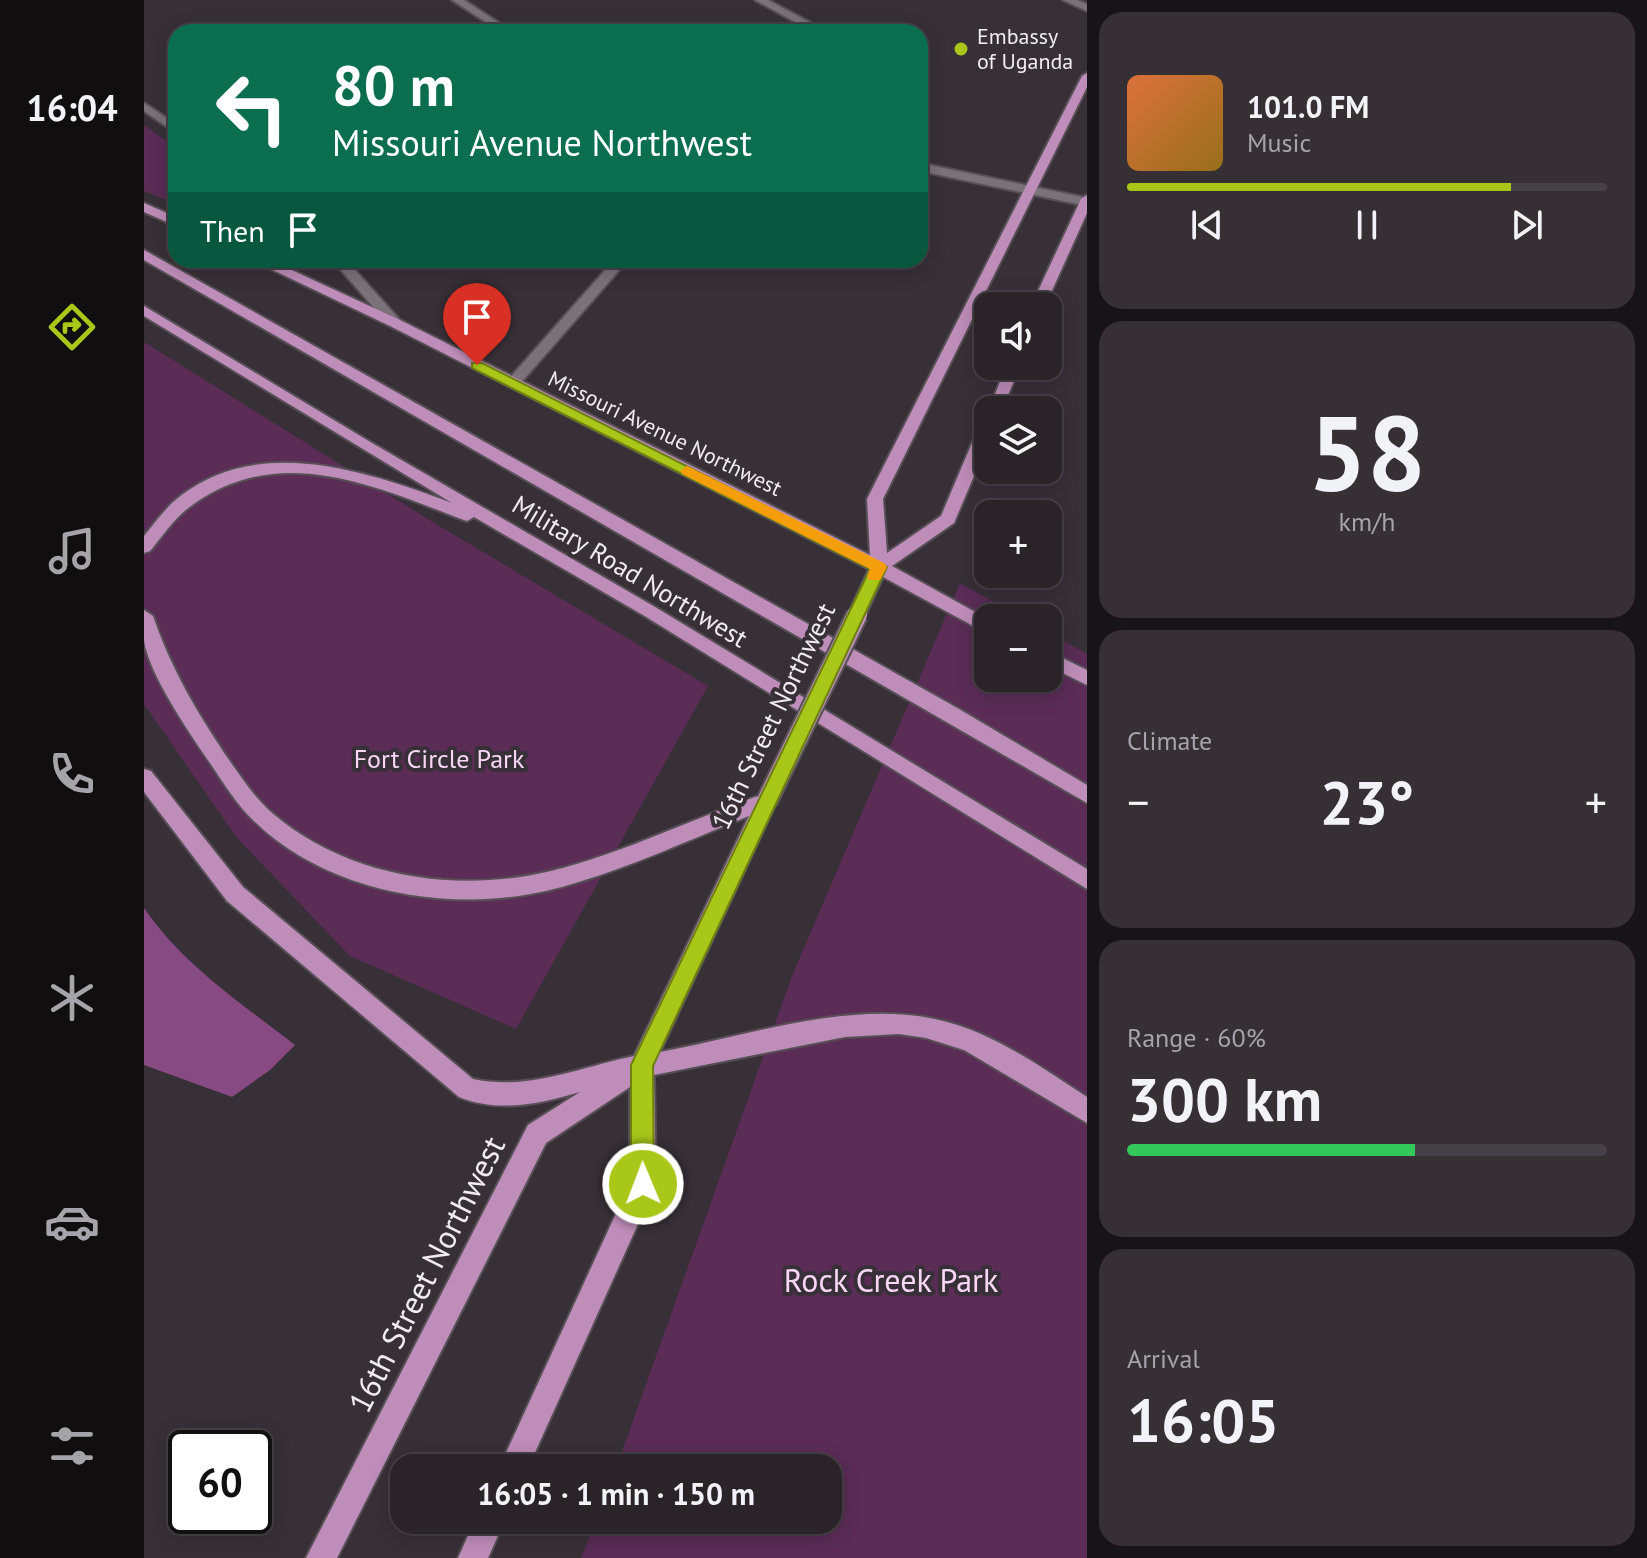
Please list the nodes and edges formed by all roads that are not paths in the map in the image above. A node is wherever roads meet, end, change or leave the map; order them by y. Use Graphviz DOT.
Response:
graph roads {
  1 [pos="457,0"];
  2 [pos="760,0"];
  3 [pos="1068,0"];
  4 [pos="1087,8"];
  5 [pos="495,24"];
  6 [pos="803,24"];
  7 [pos="1087,76"];
  8 [pos="144,106"];
  9 [pos="168,123"];
  10 [pos="928,169"];
  11 [pos="1029,190"];
  12 [pos="1086,200"];
  13 [pos="144,207"];
  14 [pos="168,218"];
  15 [pos="144,254"];
  16 [pos="168,268"];
  17 [pos="169,268"];
  18 [pos="276,268"];
  19 [pos="346,268"];
  20 [pos="614,268"];
  21 [pos="1044,292"];
  22 [pos="144,310"];
  23 [pos="395,323"];
  24 [pos="513,383"];
  25 [pos="974,457"];
  26 [pos="524,537"];
  27 [pos="144,547"];
  28 [pos="879,567"];
  29 [pos="144,616"];
  30 [pos="974,619"];
  31 [pos="1062,665"];
  32 [pos="1087,678"];
  33 [pos="144,777"];
  34 [pos="1087,795"];
  35 [pos="767,801"];
  36 [pos="1087,880"];
  37 [pos="642,1065"];
  38 [pos="1087,1111"];
  39 [pos="519,1454"];
  40 [pos="484,1534"];
  41 [pos="321,1558"];
  42 [pos="473,1558"];
  1 -- 5 [label="street"];
  2 -- 6 [label="street"];
  3 -- 4 [label="street"];
  7 -- 11 [label="main road, 16th Street Northwest"];
  8 -- 9 [label="street"];
  10 -- 11 [label="street"];
  11 -- 12 [label="street"];
  11 -- 28 [label="main road, 16th Street Northwest"];
  12 -- 21 [label="main road"];
  13 -- 14 [label="main road"];
  15 -- 16 [label="main road, Military Road Northwest"];
  17 -- 34 [label="main road, Military Road Northwest"];
  18 -- 23 [label="main road"];
  19 -- 23 [label="street, Missouri Avenue Northwest"];
  20 -- 24 [label="street"];
  22 -- 26 [label="main road, Military Road Northwest"];
  23 -- 24 [label="main road, Missouri Avenue Northwest"];
  24 -- 28 [label="main road, Missouri Avenue Northwest"];
  25 -- 28 [label="main road"];
  26 -- 27 [label="main road"];
  26 -- 36 [label="main road, Military Road Northwest"];
  28 -- 30 [label="main road, Missouri Avenue Northwest"];
  28 -- 35 [label="main road, 16th Street Northwest, bridge"];
  29 -- 35 [label="main road"];
  31 -- 32 [label="main road"];
  33 -- 37 [label="main road"];
  35 -- 37 [label="main road, 16th Street Northwest"];
  37 -- 38 [label="main road"];
  37 -- 39 [label="main road, 16th Street Northwest"];
  37 -- 41 [label="main road, 16th Street Northwest"];
  40 -- 42 [label="main road"];
}
